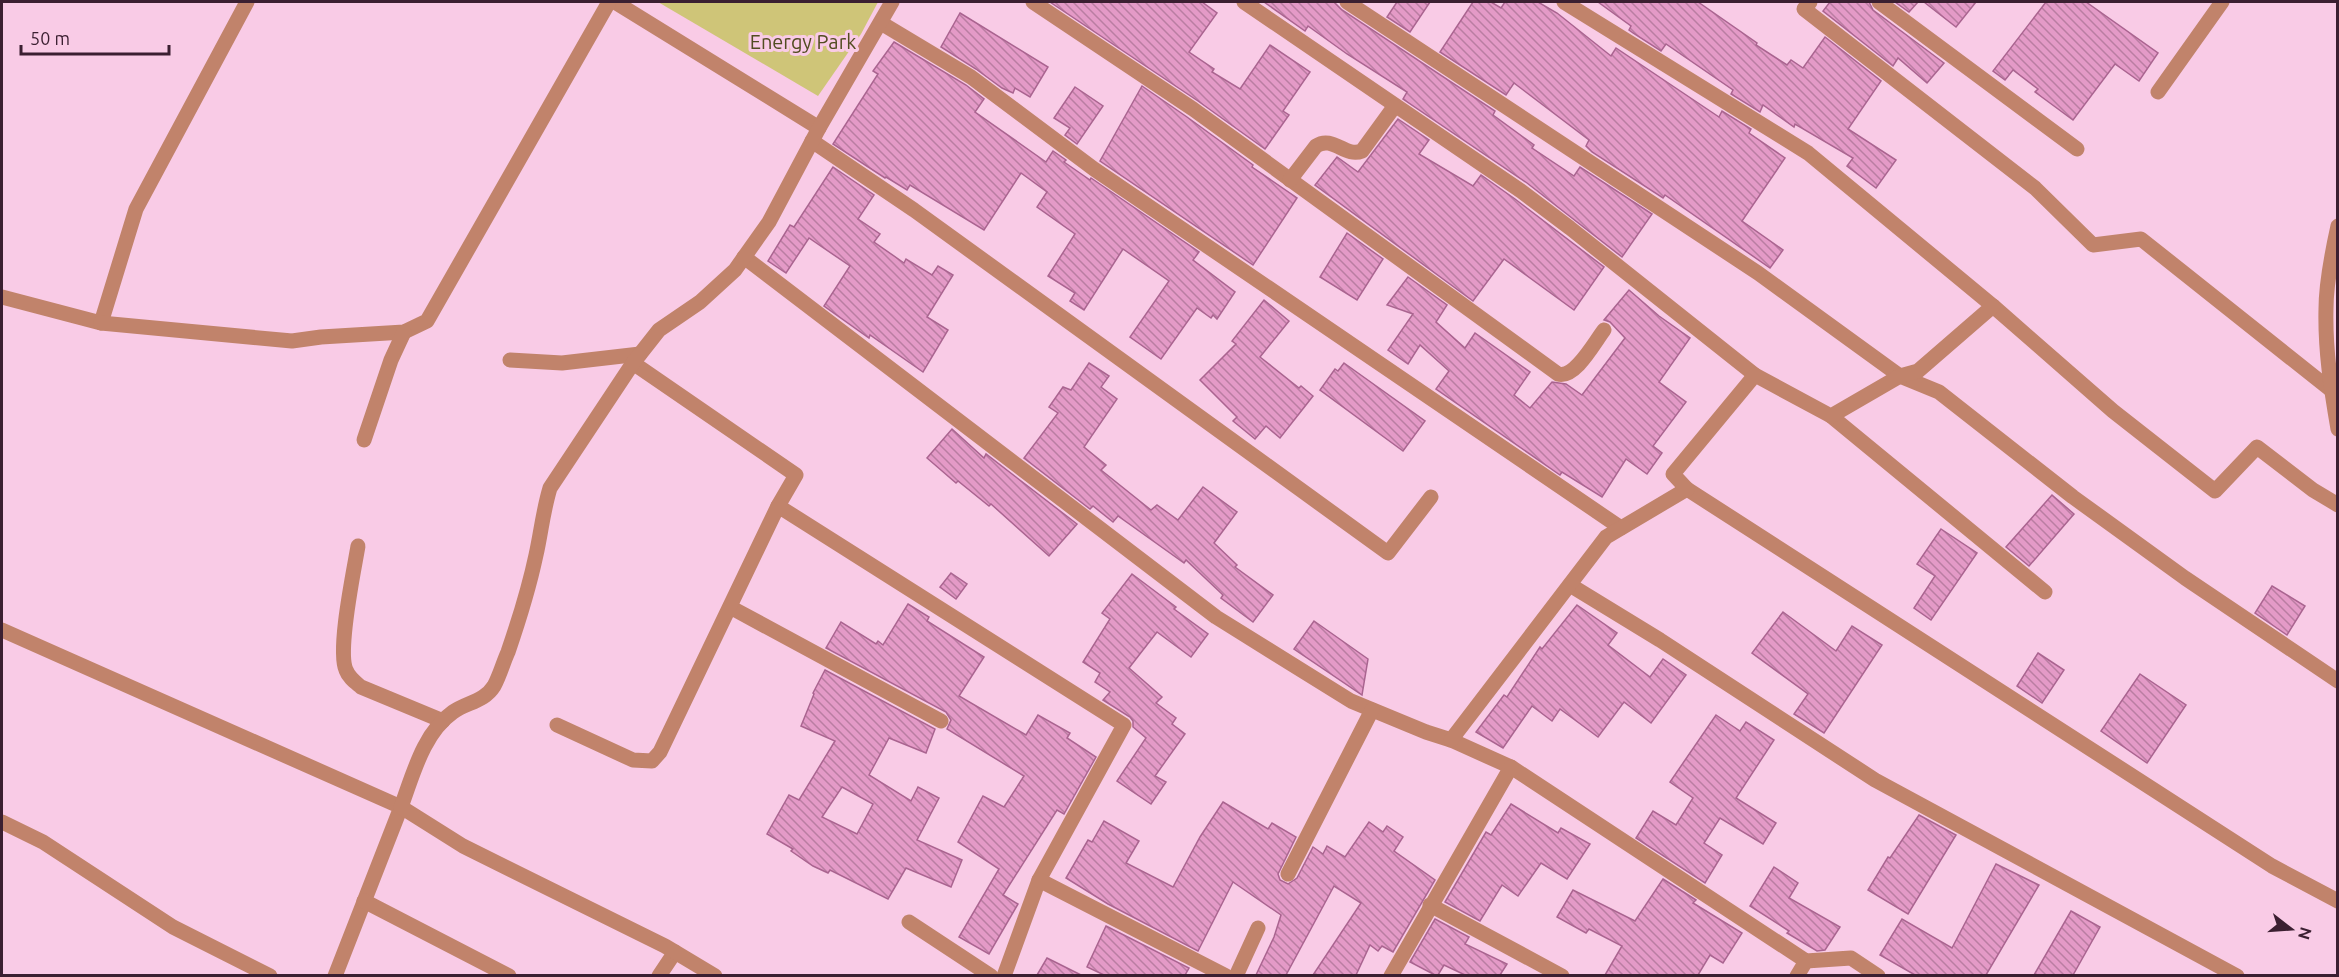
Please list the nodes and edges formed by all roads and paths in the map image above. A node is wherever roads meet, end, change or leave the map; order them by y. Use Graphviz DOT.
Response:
graph roads {
  1 [pos="247,2"];
  2 [pos="609,2"];
  3 [pos="615,2"];
  4 [pos="892,2"];
  5 [pos="1033,2"];
  6 [pos="1244,2"];
  7 [pos="1347,2"];
  8 [pos="1564,2"];
  9 [pos="1810,2"];
  10 [pos="1879,2"];
  11 [pos="2222,2"];
  12 [pos="881,23"];
  13 [pos="2158,92"];
  14 [pos="1394,106"];
  15 [pos="819,128"];
  16 [pos="812,141"];
  17 [pos="2077,149"];
  18 [pos="1290,180"];
  19 [pos="2337,226"];
  20 [pos="744,257"];
  21 [pos="2,297"];
  22 [pos="1993,306"];
  23 [pos="101,323"];
  24 [pos="1604,330"];
  25 [pos="404,332"];
  26 [pos="636,359"];
  27 [pos="510,360"];
  28 [pos="1755,375"];
  29 [pos="1900,376"];
  30 [pos="2334,390"];
  31 [pos="1832,416"];
  32 [pos="2337,429"];
  33 [pos="364,440"];
  34 [pos="1687,489"];
  35 [pos="1431,497"];
  36 [pos="2337,505"];
  37 [pos="778,506"];
  38 [pos="1621,528"];
  39 [pos="358,546"];
  40 [pos="1570,585"];
  41 [pos="2045,592"];
  42 [pos="730,607"];
  43 [pos="2,630"];
  44 [pos="2337,681"];
  45 [pos="1372,710"];
  46 [pos="443,722"];
  47 [pos="941,722"];
  48 [pos="557,725"];
  49 [pos="1451,740"];
  50 [pos="1511,768"];
  51 [pos="401,807"];
  52 [pos="2,822"];
  53 [pos="1288,874"];
  54 [pos="1039,880"];
  55 [pos="2337,900"];
  56 [pos="364,901"];
  57 [pos="1430,905"];
  58 [pos="909,922"];
  59 [pos="1258,928"];
  60 [pos="675,952"];
  61 [pos="1806,961"];
  62 [pos="270,975"];
  63 [pos="335,975"];
  64 [pos="509,975"];
  65 [pos="659,975"];
  66 [pos="716,975"];
  67 [pos="991,975"];
  68 [pos="1004,975"];
  69 [pos="1226,975"];
  70 [pos="1236,975"];
  71 [pos="1391,975"];
  72 [pos="1562,975"];
  73 [pos="1797,975"];
  74 [pos="1878,975"];
  75 [pos="2237,975"];
  1 -- 23 [label="street"];
  2 -- 25 [label="street"];
  3 -- 15 [label="street"];
  4 -- 12 [label="street"];
  5 -- 18 [label="street"];
  6 -- 14 [label="street"];
  7 -- 29 [label="street"];
  8 -- 22 [label="street"];
  9 -- 30 [label="street"];
  10 -- 17 [label="street"];
  11 -- 13 [label="street"];
  12 -- 15 [label="street"];
  12 -- 38 [label="street"];
  14 -- 18 [label="street"];
  14 -- 28 [label="street"];
  15 -- 16 [label="street"];
  16 -- 20 [label="street"];
  16 -- 35 [label="street"];
  18 -- 24 [label="street"];
  19 -- 30 [label="street"];
  20 -- 26 [label="street"];
  20 -- 45 [label="street"];
  21 -- 23 [label="street"];
  22 -- 29 [label="street"];
  22 -- 36 [label="street"];
  23 -- 25 [label="street"];
  25 -- 33 [label="street"];
  26 -- 27 [label="street"];
  26 -- 37 [label="street"];
  26 -- 46 [label="street"];
  28 -- 31 [label="street"];
  28 -- 34 [label="street"];
  29 -- 31 [label="street"];
  29 -- 44 [label="street"];
  30 -- 32 [label="street"];
  31 -- 41 [label="street"];
  34 -- 38 [label="street"];
  34 -- 55 [label="street"];
  37 -- 42 [label="street"];
  37 -- 54 [label="street"];
  38 -- 40 [label="street"];
  39 -- 46 [label="street"];
  40 -- 49 [label="street"];
  40 -- 75 [label="street"];
  42 -- 47 [label="street"];
  42 -- 48 [label="street"];
  43 -- 51 [label="street"];
  45 -- 49 [label="street"];
  45 -- 53 [label="street"];
  46 -- 51 [label="street"];
  49 -- 50 [label="street"];
  50 -- 57 [label="street"];
  50 -- 61 [label="street"];
  51 -- 56 [label="street"];
  51 -- 60 [label="street"];
  52 -- 62 [label="street"];
  54 -- 68 [label="street"];
  54 -- 69 [label="street"];
  56 -- 63 [label="street"];
  56 -- 64 [label="street"];
  57 -- 71 [label="street"];
  57 -- 72 [label="street"];
  58 -- 67 [label="street"];
  59 -- 70 [label="street"];
  60 -- 65 [label="street"];
  60 -- 66 [label="street"];
  61 -- 73 [label="street"];
  61 -- 74 [label="street"];
}
